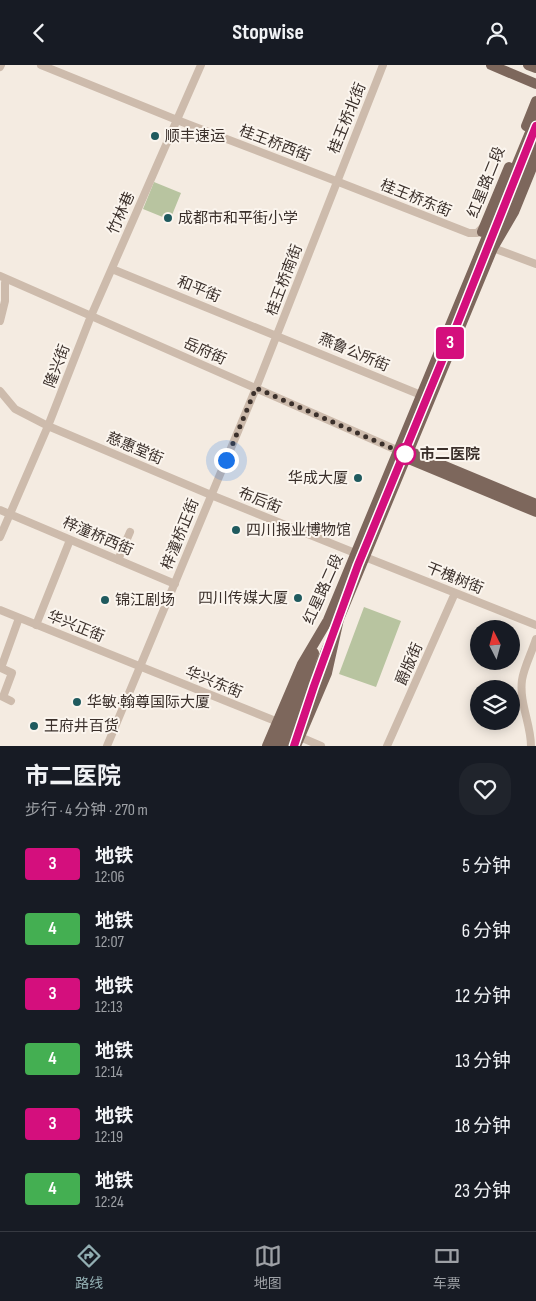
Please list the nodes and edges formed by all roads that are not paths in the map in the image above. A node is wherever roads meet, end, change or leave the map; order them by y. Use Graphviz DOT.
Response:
graph roads {
  1 [pos="41,65"];
  2 [pos="201,65"];
  3 [pos="383,65"];
  4 [pos="491,65"];
  5 [pos="528,65"];
  6 [pos="536,68"];
  7 [pos="536,84"];
  8 [pos="536,101"];
  9 [pos="536,118"];
  10 [pos="177,120"];
  11 [pos="536,141"];
  12 [pos="536,158"];
  13 [pos="336,181"];
  14 [pos="500,217"];
  15 [pos="484,226"];
  16 [pos="493,248"];
  17 [pos="536,264"];
  18 [pos="112,269"];
  19 [pos="0,276"];
  20 [pos="470,276"];
  21 [pos="5,283"];
  22 [pos="91,316"];
  23 [pos="0,321"];
  24 [pos="277,335"];
  25 [pos="256,388"];
  26 [pos="0,391"];
  27 [pos="421,395"];
  28 [pos="48,426"];
  29 [pos="405,453"];
  30 [pos="211,495"];
  31 [pos="536,504"];
  32 [pos="0,510"];
  33 [pos="536,513"];
  34 [pos="10,514"];
  35 [pos="130,533"];
  36 [pos="0,537"];
  37 [pos="70,540"];
  38 [pos="360,555"];
  39 [pos="118,560"];
  40 [pos="175,584"];
  41 [pos="455,593"];
  42 [pos="0,611"];
  43 [pos="19,618"];
  44 [pos="339,619"];
  45 [pos="328,620"];
  46 [pos="36,625"];
  47 [pos="536,625"];
  48 [pos="536,639"];
  49 [pos="141,667"];
  50 [pos="11,701"];
  51 [pos="278,722"];
  52 [pos="298,741"];
  53 [pos="533,744"];
  54 [pos="107,746"];
  55 [pos="267,746"];
  56 [pos="276,746"];
  57 [pos="286,746"];
  58 [pos="321,746"];
  59 [pos="387,746"];
  1 -- 10 [label="street, 桂王桥西街"];
  2 -- 10 [label="street, 竹林巷"];
  3 -- 13 [label="street, 桂王桥北街"];
  4 -- 7 [label="main road"];
  5 -- 6 [label="main road"];
  8 -- 15 [label="main road, 红星路二段"];
  9 -- 14 [label="main road"];
  10 -- 13 [label="street, 桂王桥西街"];
  10 -- 18 [label="street, 竹林巷"];
  11 -- 14 [label="main road"];
  12 -- 16 [label="main road, 红星路二段"];
  13 -- 15 [label="street, 桂王桥东街"];
  13 -- 24 [label="street, 桂王桥南街"];
  14 -- 16 [label="main road"];
  14 -- 20 [label="main road, 红星路二段"];
  15 -- 20 [label="main road, 红星路二段"];
  16 -- 17 [label="street"];
  16 -- 29 [label="main road, 红星路二段"];
  18 -- 22 [label="street, 竹林巷"];
  18 -- 24 [label="street, 和平街"];
  19 -- 22 [label="street, 岳府街"];
  20 -- 27 [label="main road, 红星路二段"];
  21 -- 23 [label="street"];
  22 -- 25 [label="street, 岳府街"];
  22 -- 28 [label="street, 隆兴街"];
  24 -- 25 [label="street, 桂王桥南街"];
  24 -- 27 [label="street, 燕鲁公所街"];
  25 -- 29 [label="street, 岳府街"];
  25 -- 30 [label="street, 桂王桥南街"];
  26 -- 28 [label="street, 慈惠堂街"];
  27 -- 29 [label="main road, 红星路二段"];
  28 -- 30 [label="street, 慈惠堂街"];
  28 -- 34 [label="street, 隆兴街"];
  29 -- 31 [label="main road"];
  29 -- 33 [label="main road"];
  29 -- 38 [label="main road, 红星路二段"];
  30 -- 38 [label="street, 布后街"];
  30 -- 40 [label="street, 梓潼桥正街"];
  32 -- 34 [label="street, 梓潼桥西街"];
  34 -- 36 [label="street, 隆兴街"];
  34 -- 37 [label="street, 梓潼桥西街"];
  35 -- 39 [label="street"];
  37 -- 39 [label="street, 梓潼桥西街"];
  37 -- 46 [label="street"];
  38 -- 41 [label="street, 干槐树街"];
  38 -- 44 [label="main road, 红星路二段"];
  38 -- 45 [label="main road, 红星路二段"];
  39 -- 40 [label="street, 梓潼桥西街"];
  40 -- 49 [label="street, 梓潼桥正街"];
  41 -- 47 [label="street, 干槐树街"];
  41 -- 59 [label="street, 爵版街"];
  42 -- 43 [label="street, 华兴正街"];
  43 -- 46 [label="street, 华兴正街"];
  43 -- 50 [label="street"];
  44 -- 52 [label="main road, 红星路二段"];
  44 -- 57 [label="main road"];
  45 -- 51 [label="main road, 红星路二段"];
  45 -- 56 [label="main road"];
  46 -- 49 [label="street, 华兴正街"];
  48 -- 53 [label="street"];
  49 -- 51 [label="street, 华兴东街"];
  49 -- 54 [label="street, 梓潼桥正街"];
  51 -- 55 [label="main road, 红星路二段"];
  52 -- 58 [label="street"];
}
